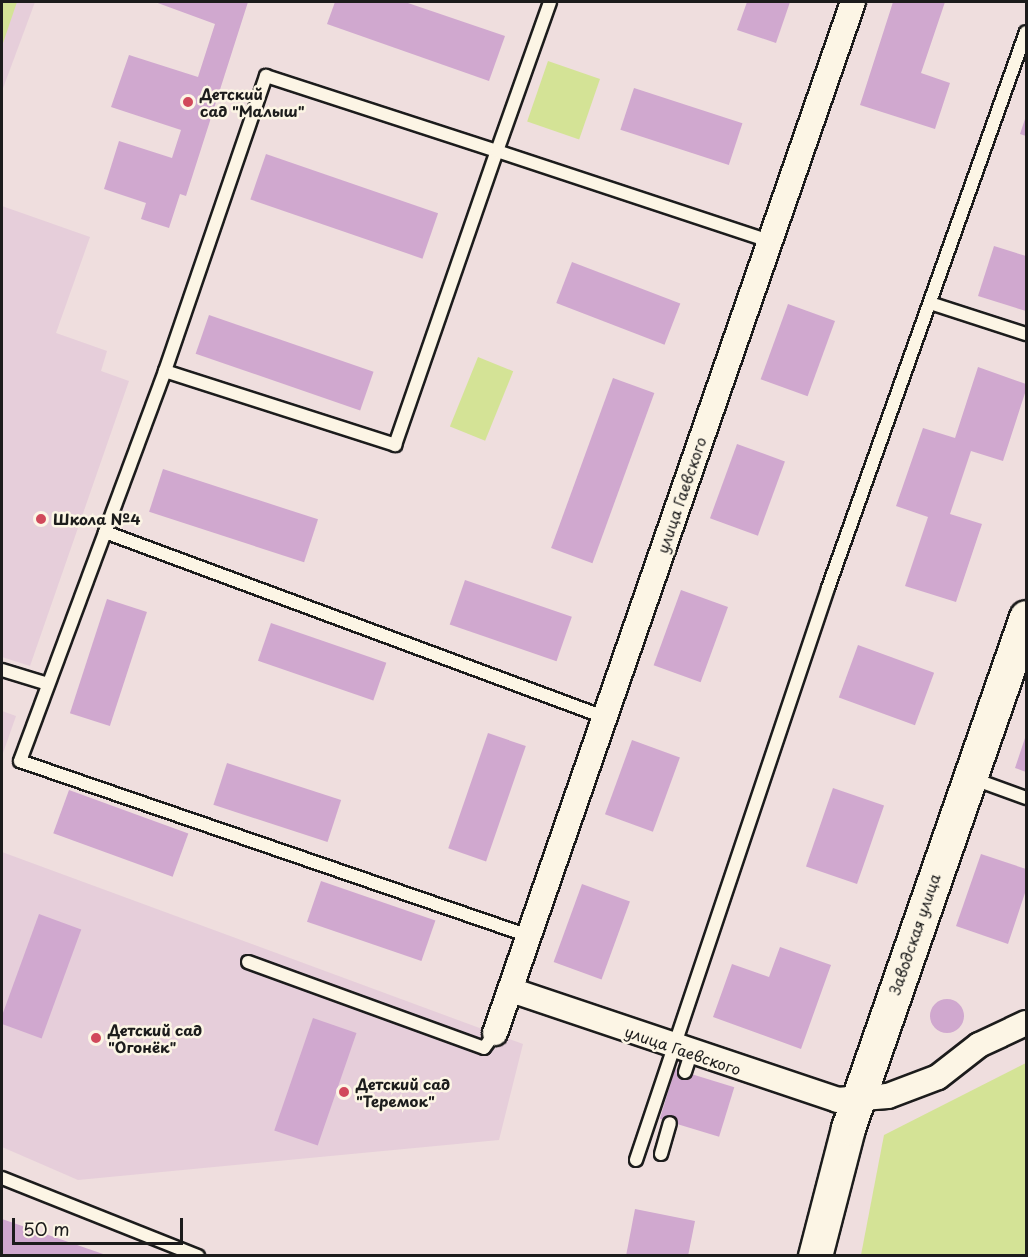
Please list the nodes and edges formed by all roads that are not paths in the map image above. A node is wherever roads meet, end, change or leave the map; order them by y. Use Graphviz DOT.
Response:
graph roads {
  1 [pos="550,2"];
  2 [pos="853,2"];
  3 [pos="1026,32"];
  4 [pos="497,151"];
  5 [pos="769,241"];
  6 [pos="933,304"];
  7 [pos="1026,334"];
  8 [pos="165,371"];
  9 [pos="105,532"];
  10 [pos="1026,617"];
  11 [pos="2,670"];
  12 [pos="48,684"];
  13 [pos="604,717"];
  14 [pos="970,778"];
  15 [pos="1026,798"];
  16 [pos="529,936"];
  17 [pos="248,962"];
  18 [pos="511,990"];
  19 [pos="1026,1023"];
  20 [pos="495,1033"];
  21 [pos="682,1057"];
  22 [pos="857,1100"];
  23 [pos="670,1122"];
  24 [pos="661,1154"];
  25 [pos="636,1160"];
  26 [pos="2,1178"];
  27 [pos="198,1256"];
  28 [pos="814,1256"];
  1 -- 4 [label="lane"];
  2 -- 5 [label="street, улица Гаевского"];
  3 -- 6 [label="lane"];
  4 -- 5 [label="lane"];
  4 -- 8 [label="lane"];
  4 -- 8 [label="lane"];
  5 -- 13 [label="street, улица Гаевского"];
  6 -- 7 [label="lane"];
  6 -- 21 [label="lane"];
  8 -- 9 [label="lane"];
  9 -- 12 [label="lane"];
  9 -- 13 [label="lane"];
  10 -- 14 [label="street, Заводская улица"];
  11 -- 12 [label="lane"];
  12 -- 16 [label="lane"];
  13 -- 16 [label="street, улица Гаевского"];
  14 -- 15 [label="lane"];
  14 -- 22 [label="street, Заводская улица"];
  16 -- 18 [label="street, улица Гаевского"];
  17 -- 20 [label="lane, улица Гаевского"];
  18 -- 20 [label="street, улица Гаевского"];
  18 -- 21 [label="street, улица Гаевского"];
  19 -- 22 [label="street, улица Гаевского"];
  21 -- 22 [label="street, улица Гаевского"];
  21 -- 25 [label="lane"];
  22 -- 28 [label="street, Заводская улица"];
  23 -- 24 [label="lane"];
  26 -- 27 [label="lane"];
}
